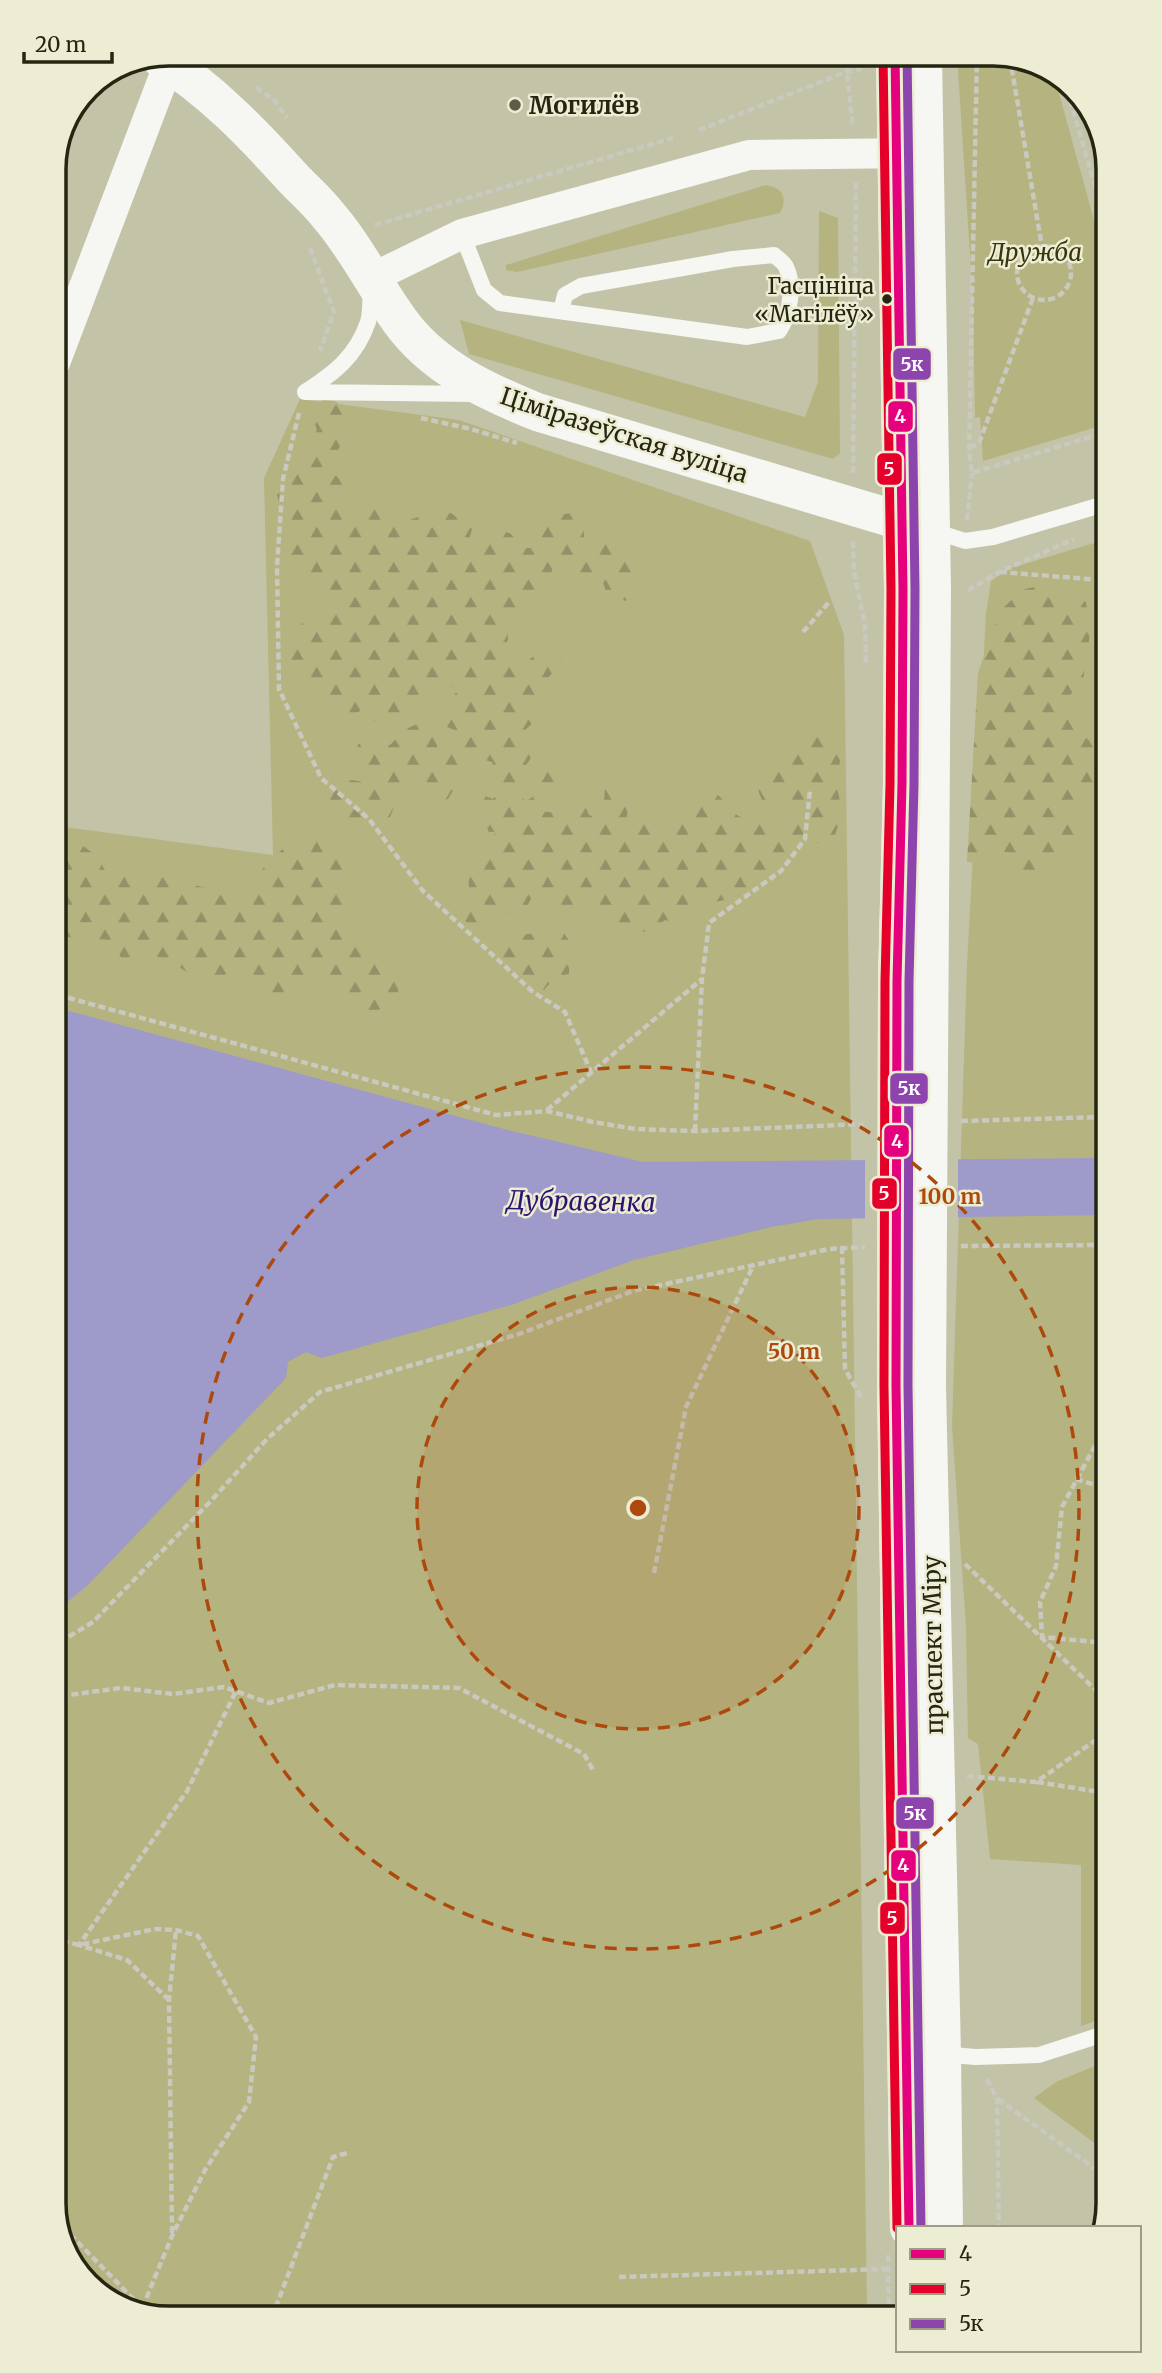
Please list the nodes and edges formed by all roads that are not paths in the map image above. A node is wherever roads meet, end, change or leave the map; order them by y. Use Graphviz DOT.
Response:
graph roads {
  1 [pos="163,67"];
  2 [pos="173,67"];
  3 [pos="885,67"];
  4 [pos="921,67"];
  5 [pos="911,153"];
  6 [pos="462,234"];
  7 [pos="372,278"];
  8 [pos="561,311"];
  9 [pos="67,330"];
  10 [pos="494,395"];
  11 [pos="1096,506"];
  12 [pos="916,526"];
  13 [pos="895,1391"];
  14 [pos="1096,2037"];
  15 [pos="942,2054"];
  16 [pos="909,2226"];
  17 [pos="944,2226"];
  1 -- 9 [label="street"];
  2 -- 7 [label="main road, Ціміразеўская вуліца"];
  3 -- 5 [label="main road, праспект Міру"];
  4 -- 5 [label="main road, праспект Міру"];
  5 -- 6 [label="street"];
  5 -- 12 [label="main road, праспект Міру"];
  6 -- 7 [label="street"];
  6 -- 8 [label="lane"];
  7 -- 10 [label="main road, Ціміразеўская вуліца"];
  7 -- 10 [label="lane"];
  8 -- 8 [label="lane"];
  10 -- 12 [label="main road, Ціміразеўская вуліца"];
  11 -- 12 [label="lane"];
  12 -- 13 [label="main road, праспект Міру"];
  13 -- 15 [label="main road, праспект Міру"];
  13 -- 16 [label="main road, праспект Міру"];
  14 -- 15 [label="lane"];
  15 -- 17 [label="main road, праспект Міру"];
}
